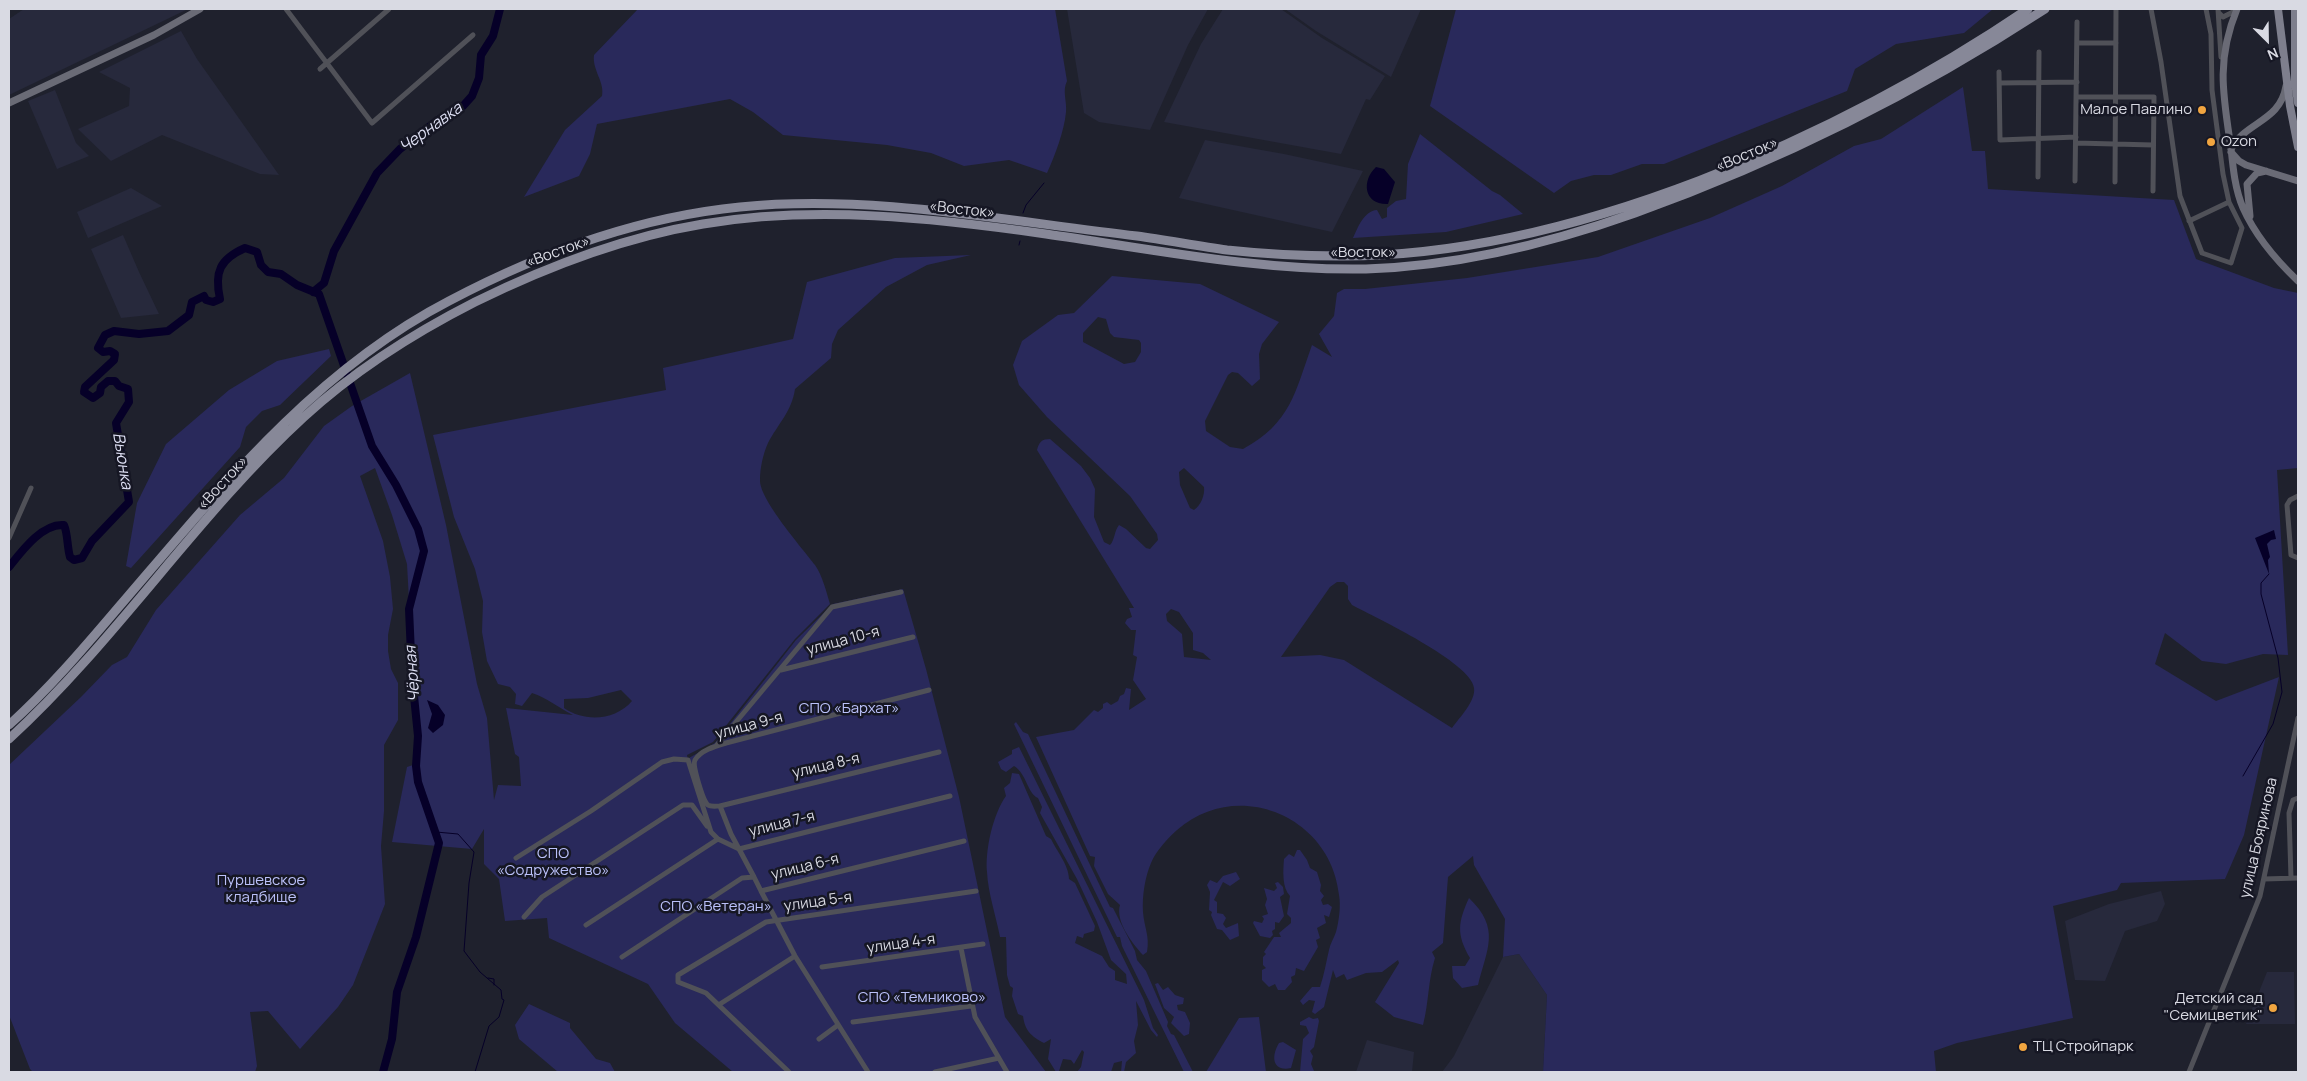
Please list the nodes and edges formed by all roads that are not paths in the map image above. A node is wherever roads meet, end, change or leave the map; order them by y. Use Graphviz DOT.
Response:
graph roads {
  1 [pos="200,9"];
  2 [pos="286,9"];
  3 [pos="389,9"];
  4 [pos="2028,9"];
  5 [pos="2045,9"];
  6 [pos="2116,9"];
  7 [pos="2151,9"];
  8 [pos="2206,9"];
  9 [pos="2237,9"];
  10 [pos="2278,9"];
  11 [pos="2295,9"];
  12 [pos="2218,11"];
  13 [pos="2077,22"];
  14 [pos="473,35"];
  15 [pos="2077,43"];
  16 [pos="2116,43"];
  17 [pos="2039,52"];
  18 [pos="327,65"];
  19 [pos="320,69"];
  20 [pos="1999,72"];
  21 [pos="2287,78"];
  22 [pos="2222,80"];
  23 [pos="2039,82"];
  24 [pos="2077,82"];
  25 [pos="2000,83"];
  26 [pos="2116,96"];
  27 [pos="2077,97"];
  28 [pos="9,103"];
  29 [pos="2298,104"];
  30 [pos="2228,134"];
  31 [pos="2218,136"];
  32 [pos="2038,138"];
  33 [pos="2076,140"];
  34 [pos="2115,143"];
  35 [pos="2153,145"];
  36 [pos="2298,147"];
  37 [pos="2231,151"];
  38 [pos="2271,171"];
  39 [pos="2038,177"];
  40 [pos="2075,181"];
  41 [pos="2298,181"];
  42 [pos="2115,182"];
  43 [pos="2153,191"];
  44 [pos="2229,202"];
  45 [pos="2189,221"];
  46 [pos="2250,222"];
  47 [pos="2298,281"];
  48 [pos="31,488"];
  49 [pos="2298,496"];
  50 [pos="9,538"];
  51 [pos="2298,558"];
  52 [pos="901,592"];
  53 [pos="912,637"];
  54 [pos="781,670"];
  55 [pos="929,690"];
  56 [pos="2298,718"];
  57 [pos="9,725"];
  58 [pos="9,739"];
  59 [pos="716,746"];
  60 [pos="939,752"];
  61 [pos="950,796"];
  62 [pos="2298,798"];
  63 [pos="720,806"];
  64 [pos="711,832"];
  65 [pos="718,839"];
  66 [pos="964,841"];
  67 [pos="739,849"];
  68 [pos="516,858"];
  69 [pos="754,878"];
  70 [pos="2291,878"];
  71 [pos="2298,878"];
  72 [pos="2264,879"];
  73 [pos="761,891"];
  74 [pos="976,892"];
  75 [pos="524,916"];
  76 [pos="776,920"];
  77 [pos="586,924"];
  78 [pos="983,944"];
  79 [pos="961,948"];
  80 [pos="795,956"];
  81 [pos="622,957"];
  82 [pos="822,967"];
  83 [pos="720,1004"];
  84 [pos="971,1006"];
  85 [pos="853,1022"];
  86 [pos="838,1025"];
  87 [pos="819,1039"];
  88 [pos="999,1058"];
  89 [pos="789,1072"];
  90 [pos="868,1072"];
  91 [pos="935,1072"];
  92 [pos="1007,1072"];
  93 [pos="2189,1072"];
  1 -- 28 [label="main road"];
  2 -- 18 [label="street"];
  3 -- 18 [label="street"];
  4 -- 57 [label="highway, «Восток»"];
  5 -- 58 [label="highway, «Восток»"];
  6 -- 16 [label="street"];
  7 -- 45 [label="street"];
  8 -- 31 [label="street"];
  9 -- 12 [label="street"];
  9 -- 22 [label="main road"];
  10 -- 21 [label="main road"];
  11 -- 29 [label="main road"];
  12 -- 22 [label="street"];
  13 -- 15 [label="street"];
  14 -- 18 [label="street"];
  15 -- 16 [label="street"];
  15 -- 24 [label="street"];
  16 -- 26 [label="street"];
  17 -- 23 [label="street"];
  18 -- 19 [label="street"];
  20 -- 25 [label="street"];
  21 -- 36 [label="main road"];
  21 -- 37 [label="main road"];
  22 -- 30 [label="main road"];
  23 -- 24 [label="street"];
  23 -- 25 [label="street"];
  23 -- 32 [label="street"];
  24 -- 27 [label="street"];
  25 -- 32 [label="street"];
  26 -- 27 [label="street"];
  26 -- 34 [label="street"];
  26 -- 35 [label="street"];
  27 -- 33 [label="street"];
  30 -- 31 [label="street"];
  30 -- 37 [label="main road"];
  31 -- 44 [label="street"];
  32 -- 33 [label="street"];
  32 -- 39 [label="street"];
  33 -- 34 [label="street"];
  33 -- 40 [label="street"];
  34 -- 35 [label="street"];
  34 -- 42 [label="street"];
  35 -- 43 [label="street"];
  37 -- 38 [label="main road"];
  37 -- 46 [label="main road"];
  38 -- 41 [label="main road"];
  38 -- 46 [label="main road"];
  44 -- 45 [label="street"];
  44 -- 45 [label="street"];
  46 -- 47 [label="main road"];
  48 -- 50 [label="street"];
  49 -- 51 [label="street"];
  52 -- 54 [label="street"];
  53 -- 54 [label="street, улица 10-я"];
  54 -- 59 [label="street"];
  55 -- 59 [label="street, улица 9-я"];
  56 -- 72 [label="street, улица Бояринова"];
  59 -- 63 [label="street, улица 9-я"];
  60 -- 63 [label="street, улица 8-я"];
  61 -- 67 [label="street, улица 7-я"];
  62 -- 70 [label="street"];
  63 -- 67 [label="street"];
  64 -- 65 [label="street, улица 7-я"];
  64 -- 68 [label="street"];
  64 -- 75 [label="street, улица 7-я"];
  65 -- 67 [label="street, улица 7-я"];
  65 -- 77 [label="street"];
  66 -- 73 [label="street, улица 6-я"];
  67 -- 69 [label="street"];
  69 -- 73 [label="street, улица 6-я"];
  69 -- 81 [label="street, улица 6-я"];
  70 -- 71 [label="street"];
  70 -- 72 [label="street"];
  72 -- 93 [label="street, улица Бояринова"];
  73 -- 76 [label="street"];
  74 -- 76 [label="street, улица 5-я"];
  76 -- 80 [label="street"];
  76 -- 83 [label="street, улица 5-я"];
  78 -- 79 [label="street, улица 4-я"];
  79 -- 82 [label="street, улица 4-я"];
  79 -- 84 [label="street"];
  80 -- 83 [label="street"];
  80 -- 86 [label="street"];
  83 -- 89 [label="street"];
  84 -- 85 [label="street"];
  84 -- 88 [label="street"];
  86 -- 87 [label="street"];
  86 -- 90 [label="street"];
  88 -- 91 [label="street"];
  88 -- 92 [label="street"];
}
